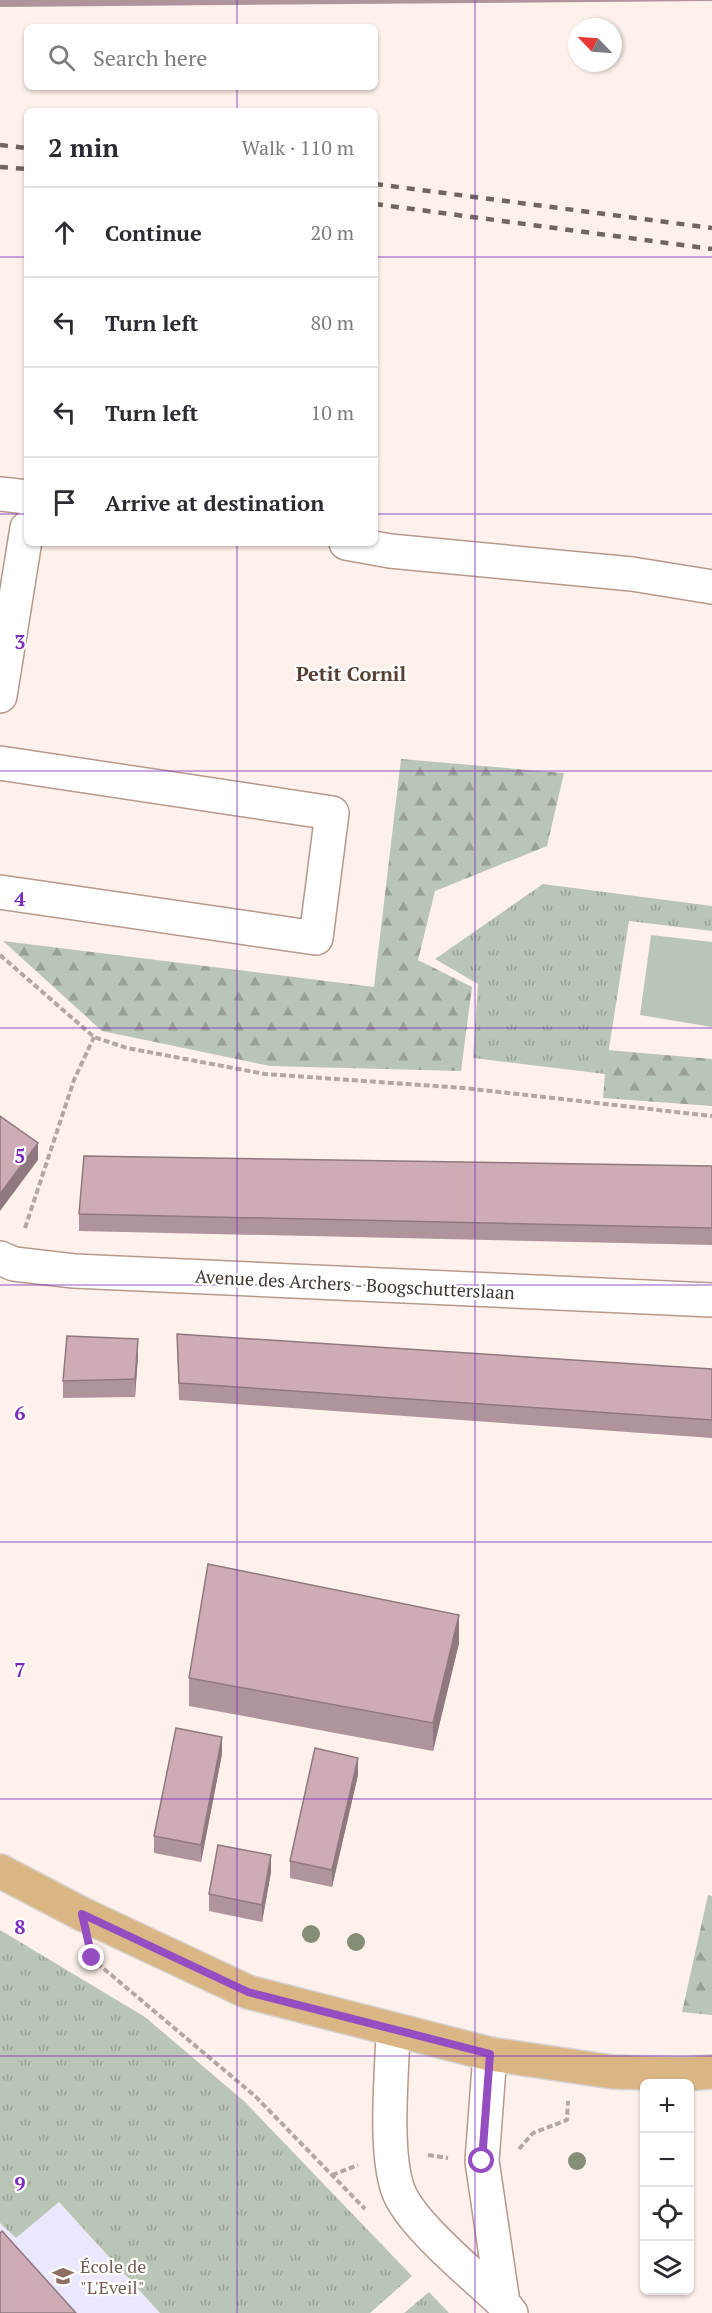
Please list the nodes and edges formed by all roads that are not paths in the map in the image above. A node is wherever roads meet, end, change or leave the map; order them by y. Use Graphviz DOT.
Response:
graph roads {
  1 [pos="0,494"];
  2 [pos="24,497"];
  3 [pos="24,546"];
  4 [pos="362,546"];
  5 [pos="712,587"];
  6 [pos="0,696"];
  7 [pos="0,763"];
  8 [pos="0,892"];
  9 [pos="7,1261"];
  10 [pos="712,1300"];
  11 [pos="0,1871"];
  12 [pos="393,2031"];
  13 [pos="490,2054"];
  14 [pos="712,2072"];
  15 [pos="507,2308"];
  1 -- 2 [label="street"];
  3 -- 6 [label="street"];
  4 -- 5 [label="street"];
  7 -- 8 [label="street"];
  9 -- 10 [label="street, Avenue des Archers - Boogschutterslaan"];
  11 -- 12 [label="main road"];
  12 -- 13 [label="main road"];
  12 -- 15 [label="street"];
  13 -- 14 [label="main road"];
  13 -- 15 [label="street"];
}
